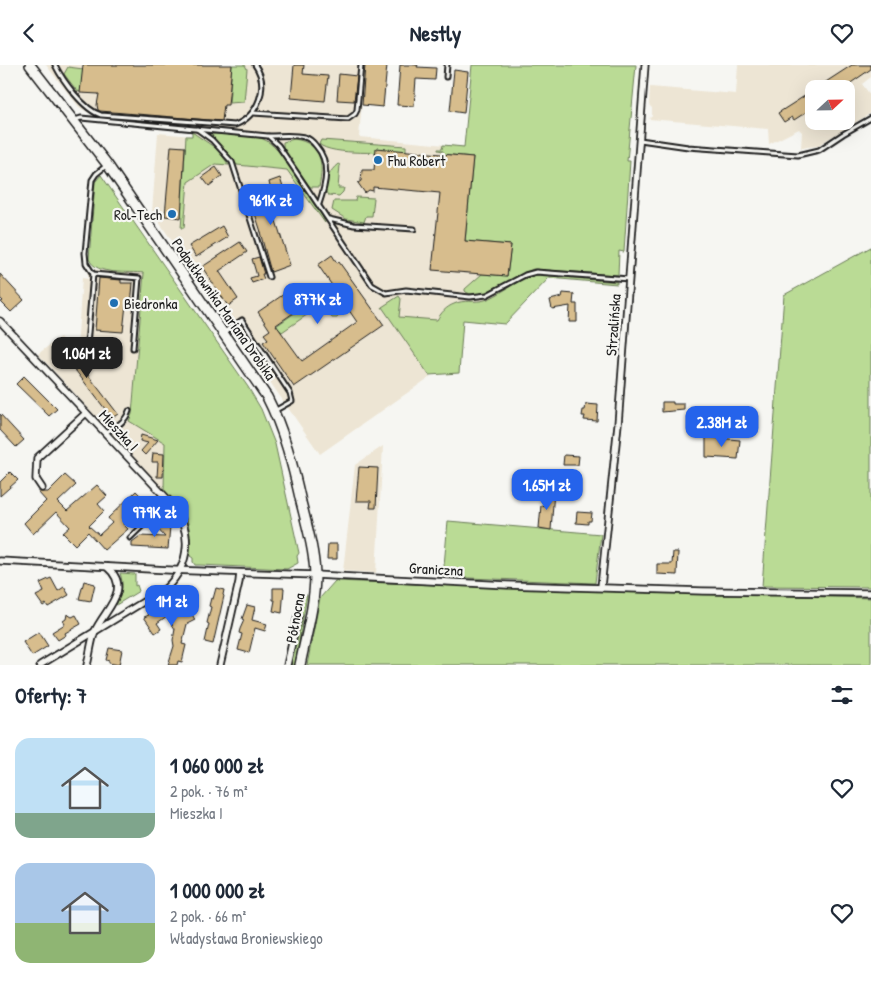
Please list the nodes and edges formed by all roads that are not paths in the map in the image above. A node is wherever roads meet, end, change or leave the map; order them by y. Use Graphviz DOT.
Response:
graph roads {
  1 [pos="30,65"];
  2 [pos="55,65"];
  3 [pos="255,65"];
  4 [pos="361,65"];
  5 [pos="447,65"];
  6 [pos="645,65"];
  7 [pos="446,77"];
  8 [pos="252,113"];
  9 [pos="871,119"];
  10 [pos="74,121"];
  11 [pos="196,129"];
  12 [pos="268,136"];
  13 [pos="639,140"];
  14 [pos="107,164"];
  15 [pos="319,204"];
  16 [pos="328,219"];
  17 [pos="414,229"];
  18 [pos="93,274"];
  19 [pos="269,277"];
  20 [pos="629,279"];
  21 [pos="0,321"];
  22 [pos="223,332"];
  23 [pos="87,345"];
  24 [pos="133,348"];
  25 [pos="129,411"];
  26 [pos="274,411"];
  27 [pos="86,413"];
  28 [pos="105,433"];
  29 [pos="42,488"];
  30 [pos="168,500"];
  31 [pos="130,537"];
  32 [pos="0,561"];
  33 [pos="107,567"];
  34 [pos="181,570"];
  35 [pos="240,573"];
  36 [pos="315,575"];
  37 [pos="601,587"];
  38 [pos="871,593"];
  39 [pos="298,616"];
  40 [pos="95,631"];
  41 [pos="40,665"];
  42 [pos="87,665"];
  43 [pos="220,665"];
  44 [pos="287,665"];
  45 [pos="300,665"];
  1 -- 10 [label="main road, Podpułkownika Mariana Drobika"];
  2 -- 8 [label="lane"];
  3 -- 8 [label="lane"];
  4 -- 8 [label="lane"];
  5 -- 7 [label="lane"];
  6 -- 13 [label="street, Strzalińska"];
  9 -- 13 [label="lane"];
  10 -- 11 [label="lane"];
  10 -- 14 [label="main road, Podpułkownika Mariana Drobika"];
  11 -- 12 [label="lane"];
  11 -- 19 [label="lane"];
  12 -- 15 [label="lane"];
  12 -- 15 [label="lane"];
  13 -- 20 [label="street, Strzalińska"];
  14 -- 18 [label="lane"];
  14 -- 22 [label="main road, Podpułkownika Mariana Drobika"];
  15 -- 16 [label="lane"];
  16 -- 17 [label="lane"];
  16 -- 20 [label="lane"];
  18 -- 23 [label="lane"];
  18 -- 24 [label="lane"];
  20 -- 37 [label="street, Strzalińska"];
  21 -- 27 [label="street, Mieszka I"];
  22 -- 26 [label="main road, Podpułkownika Mariana Drobika"];
  22 -- 26 [label="lane"];
  25 -- 28 [label="lane"];
  26 -- 36 [label="main road, Podpułkownika Mariana Drobika"];
  27 -- 28 [label="street, Mieszka I"];
  27 -- 29 [label="street"];
  28 -- 30 [label="street, Mieszka I"];
  30 -- 31 [label="lane"];
  30 -- 34 [label="street, Mieszka I"];
  32 -- 33 [label="street, Graniczna"];
  33 -- 34 [label="street, Graniczna"];
  33 -- 40 [label="street"];
  34 -- 35 [label="street, Graniczna"];
  34 -- 40 [label="street"];
  35 -- 36 [label="street, Graniczna"];
  35 -- 43 [label="street"];
  36 -- 37 [label="street, Graniczna"];
  36 -- 45 [label="main road, Północna"];
  37 -- 38 [label="street, Graniczna"];
  39 -- 44 [label="street, Północna"];
  40 -- 41 [label="street"];
  40 -- 42 [label="street"];
}
